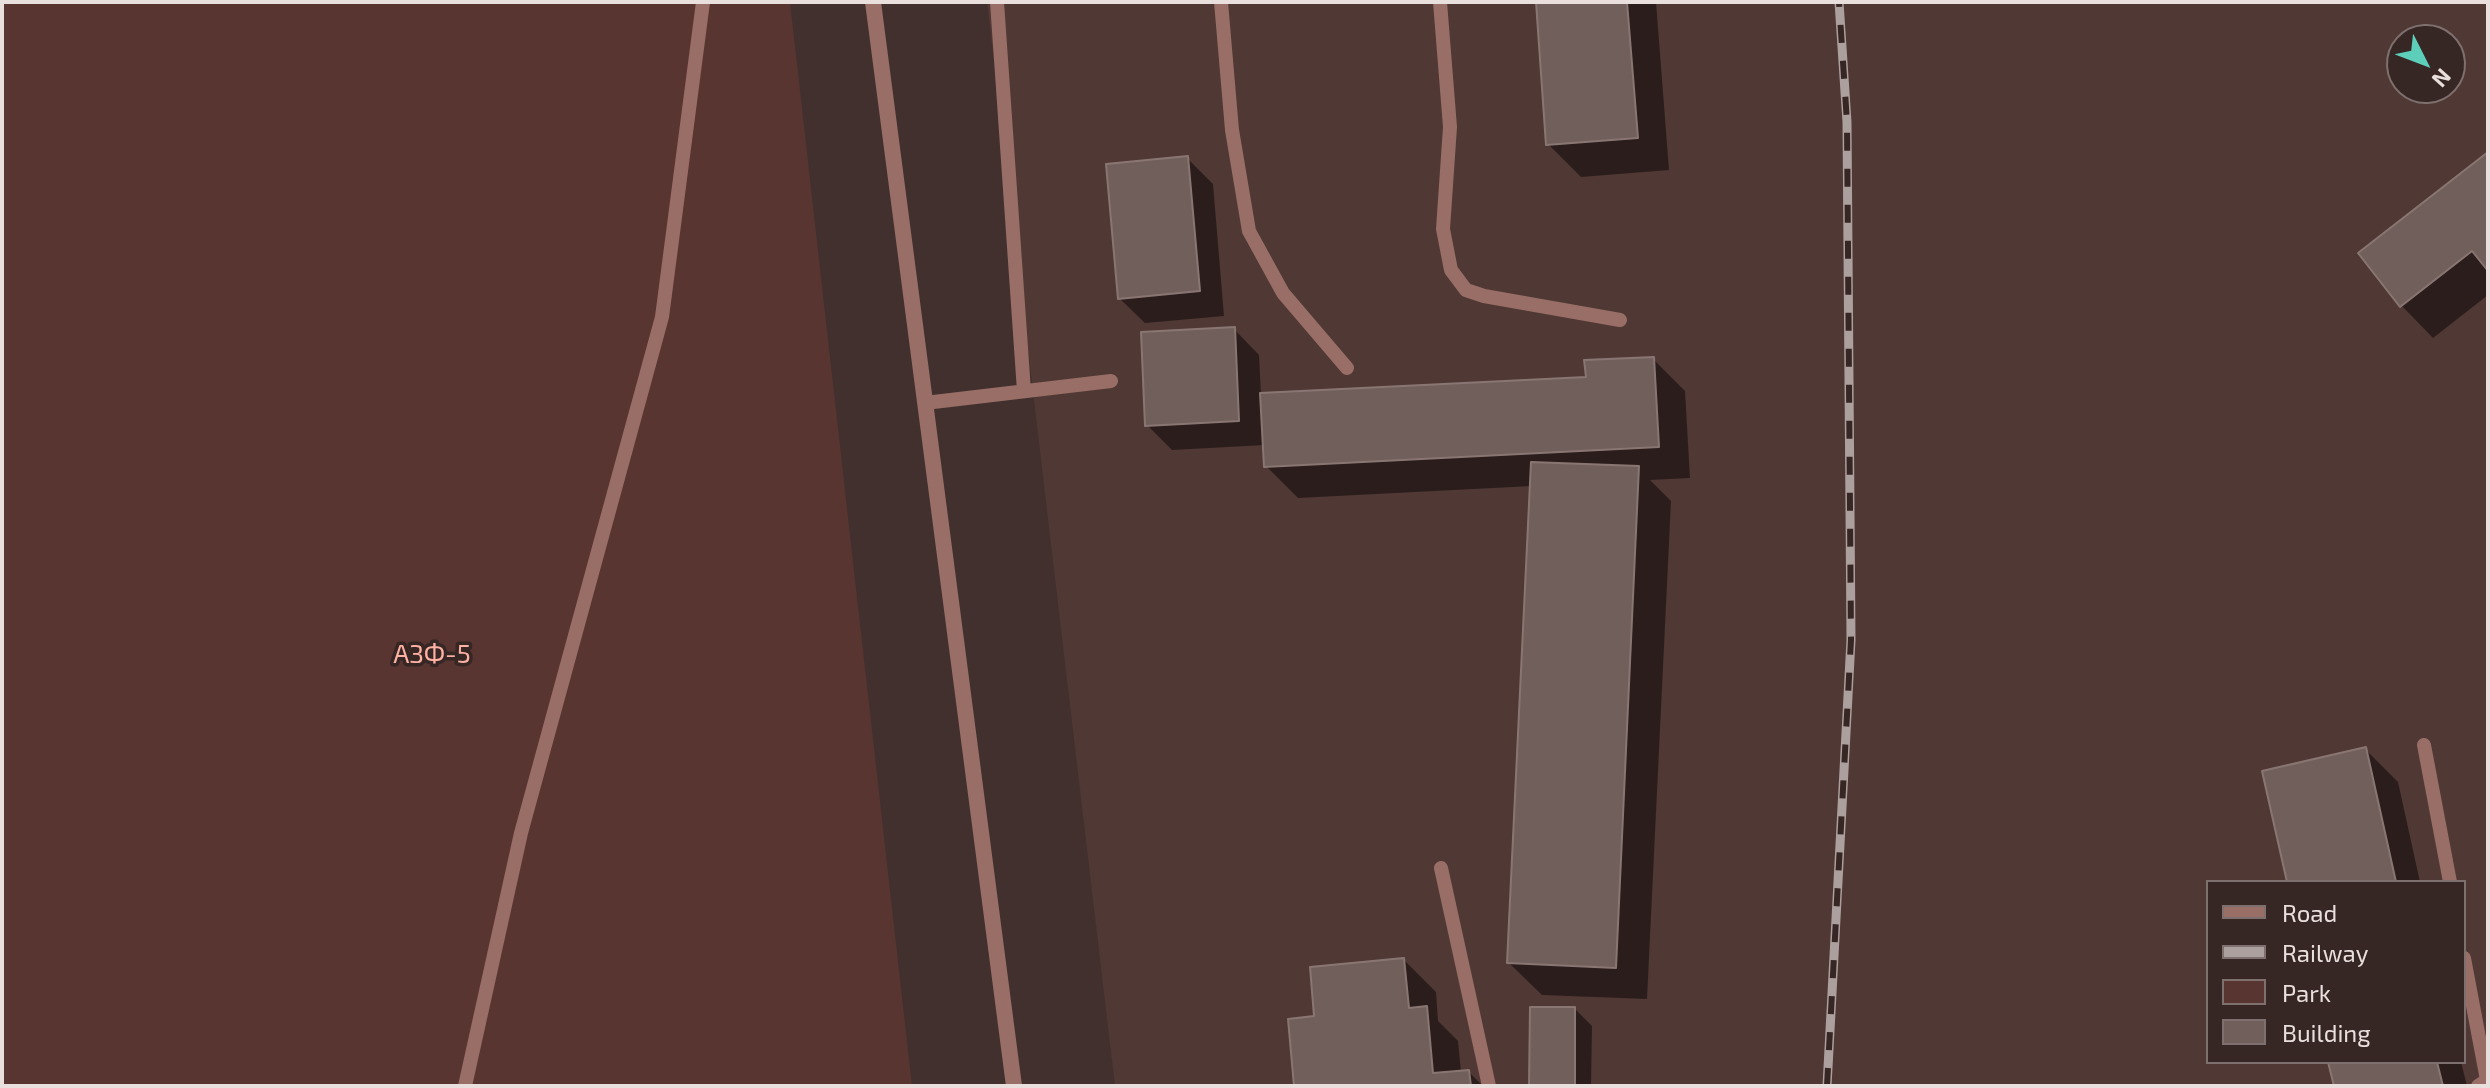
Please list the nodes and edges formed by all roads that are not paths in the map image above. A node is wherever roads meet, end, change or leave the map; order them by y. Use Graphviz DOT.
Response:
graph roads {
  1 [pos="703,2"];
  2 [pos="873,2"];
  3 [pos="997,2"];
  4 [pos="1221,2"];
  5 [pos="1440,2"];
  6 [pos="1620,320"];
  7 [pos="1347,368"];
  8 [pos="1111,381"];
  9 [pos="1024,391"];
  10 [pos="925,403"];
  11 [pos="2424,745"];
  12 [pos="1441,868"];
  13 [pos="2450,880"];
  14 [pos="2466,969"];
  15 [pos="465,1086"];
  16 [pos="1014,1086"];
  17 [pos="1489,1086"];
  18 [pos="2478,1086"];
  1 -- 15 [label="lane"];
  2 -- 10 [label="street"];
  3 -- 9 [label="lane"];
  4 -- 7 [label="lane"];
  5 -- 6 [label="lane"];
  8 -- 9 [label="lane"];
  9 -- 10 [label="lane"];
  10 -- 16 [label="street"];
  11 -- 13 [label="lane"];
  12 -- 17 [label="lane"];
  14 -- 18 [label="lane"];
}
